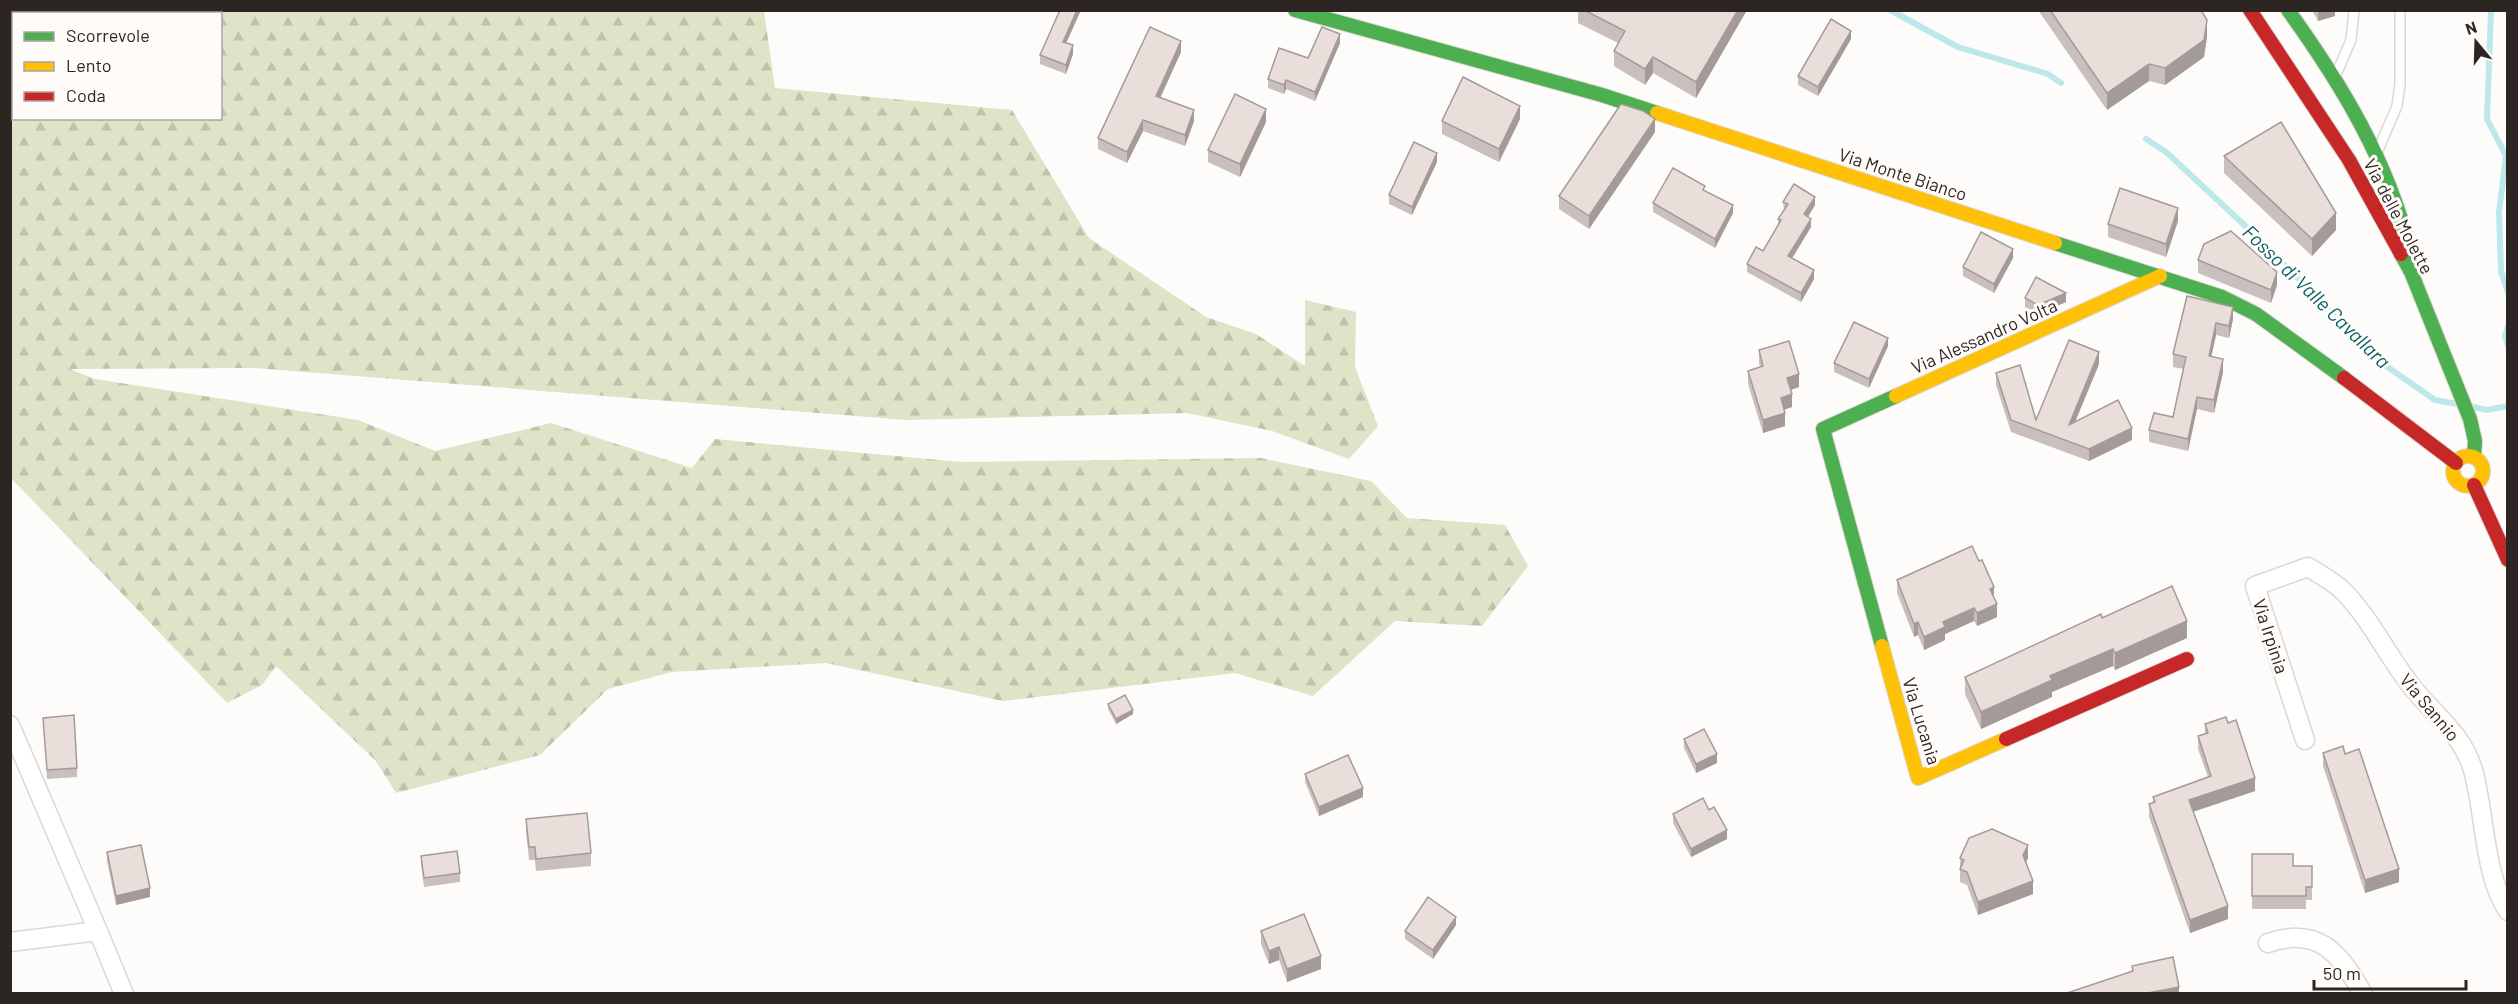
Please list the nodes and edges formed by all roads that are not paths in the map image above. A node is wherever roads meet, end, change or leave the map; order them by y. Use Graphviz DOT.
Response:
graph roads {
  1 [pos="1295,10"];
  2 [pos="2250,10"];
  3 [pos="2288,10"];
  4 [pos="2354,10"];
  5 [pos="2400,10"];
  6 [pos="2335,77"];
  7 [pos="2376,155"];
  8 [pos="2411,272"];
  9 [pos="2160,276"];
  10 [pos="1823,429"];
  11 [pos="2474,457"];
  12 [pos="2456,464"];
  13 [pos="2474,485"];
  14 [pos="2508,560"];
  15 [pos="2308,567"];
  16 [pos="2187,658"];
  17 [pos="10,725"];
  18 [pos="2305,740"];
  19 [pos="2508,911"];
  20 [pos="98,932"];
  21 [pos="10,942"];
  22 [pos="2268,943"];
  23 [pos="124,993"];
  24 [pos="2363,993"];
  1 -- 9 [label="street, Via Monte Bianco"];
  2 -- 8 [label="street, Via delle Molette"];
  3 -- 6 [label="street"];
  4 -- 6 [label="lane"];
  5 -- 7 [label="lane"];
  6 -- 7 [label="street"];
  7 -- 8 [label="street"];
  8 -- 11 [label="street, Via delle Molette"];
  9 -- 10 [label="street, Via Alessandro Volta"];
  9 -- 12 [label="street, Via Monte Bianco"];
  10 -- 16 [label="street, Via Lucania"];
  11 -- 12 [label="street"];
  11 -- 13 [label="street"];
  12 -- 13 [label="street"];
  13 -- 14 [label="street"];
  15 -- 18 [label="street, Via Irpinia"];
  15 -- 19 [label="street, Via Sannio"];
  17 -- 20 [label="street"];
  20 -- 21 [label="street"];
  20 -- 23 [label="street"];
  22 -- 24 [label="street"];
}
